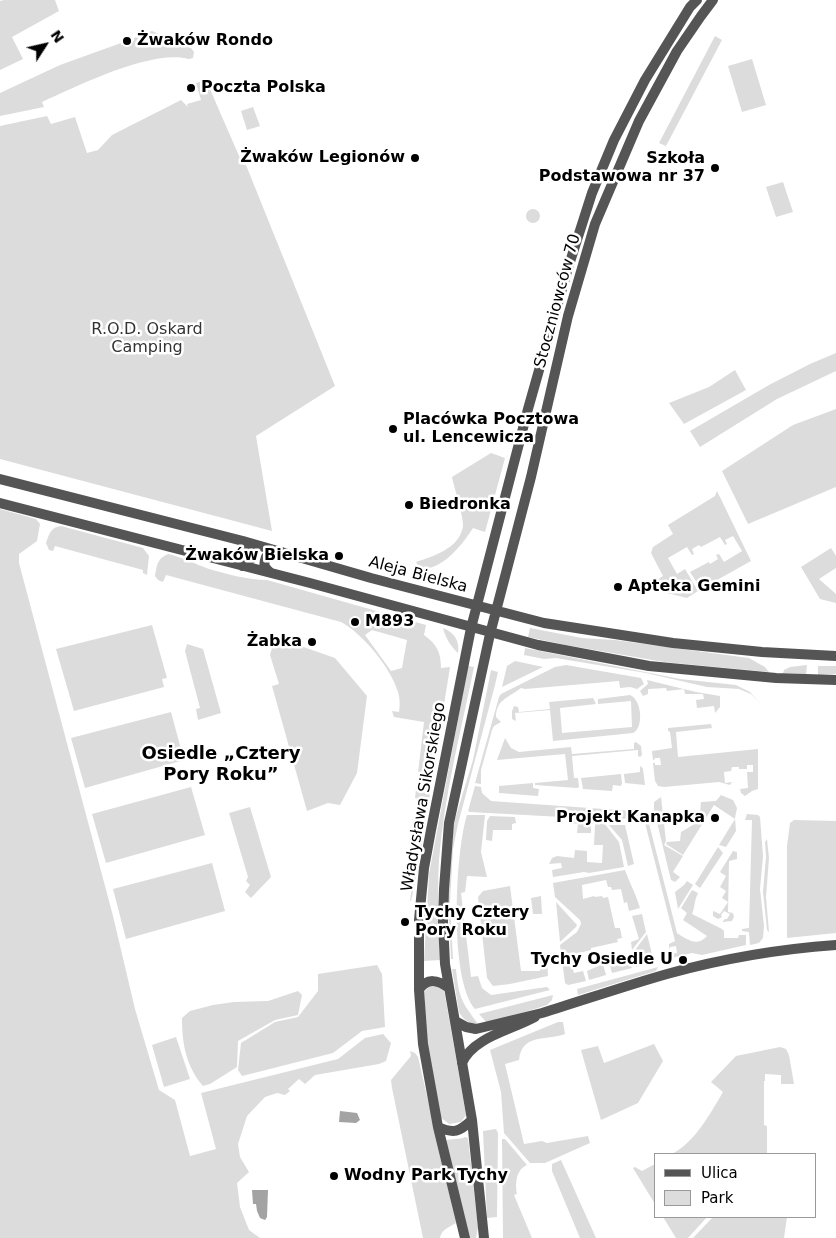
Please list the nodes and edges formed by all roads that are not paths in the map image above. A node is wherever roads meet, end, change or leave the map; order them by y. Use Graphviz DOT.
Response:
graph roads {
  1 [pos="697,0"];
  2 [pos="714,0"];
  3 [pos="0,479"];
  4 [pos="0,503"];
  5 [pos="243,541"];
  6 [pos="282,552"];
  7 [pos="242,566"];
  8 [pos="271,573"];
  9 [pos="476,606"];
  10 [pos="496,611"];
  11 [pos="471,628"];
  12 [pos="490,634"];
  13 [pos="836,656"];
  14 [pos="836,680"];
  15 [pos="836,945"];
  16 [pos="449,988"];
  17 [pos="419,990"];
  18 [pos="542,1013"];
  19 [pos="455,1021"];
  20 [pos="462,1063"];
  21 [pos="472,1120"];
  22 [pos="438,1127"];
  23 [pos="465,1238"];
  24 [pos="484,1238"];
  1 -- 9 [label="street, Stoczniowców 70"];
  2 -- 10 [label="street, Stoczniowców 70"];
  3 -- 5 [label="street, Aleja Bielska"];
  4 -- 7 [label="street"];
  5 -- 6 [label="street, Aleja Bielska"];
  5 -- 7 [label="street"];
  6 -- 8 [label="street"];
  6 -- 9 [label="street, Aleja Bielska"];
  7 -- 8 [label="street"];
  8 -- 11 [label="street"];
  9 -- 10 [label="street, Aleja Bielska"];
  9 -- 11 [label="street, Stoczniowców 70"];
  10 -- 12 [label="street, Stoczniowców 70"];
  10 -- 13 [label="street, Aleja Bielska"];
  11 -- 12 [label="street"];
  11 -- 17 [label="street, Władysława Sikorskiego"];
  12 -- 14 [label="street"];
  12 -- 16 [label="street, Władysława Sikorskiego"];
  15 -- 18 [label="street"];
  16 -- 17 [label="street"];
  16 -- 19 [label="street, Władysława Sikorskiego"];
  17 -- 22 [label="street, Władysława Sikorskiego"];
  18 -- 19 [label="street"];
  18 -- 20 [label="street"];
  19 -- 20 [label="street, Władysława Sikorskiego"];
  20 -- 21 [label="street, Władysława Sikorskiego"];
  21 -- 22 [label="street"];
  21 -- 24 [label="street, Władysława Sikorskiego"];
  22 -- 23 [label="street, Władysława Sikorskiego"];
}
